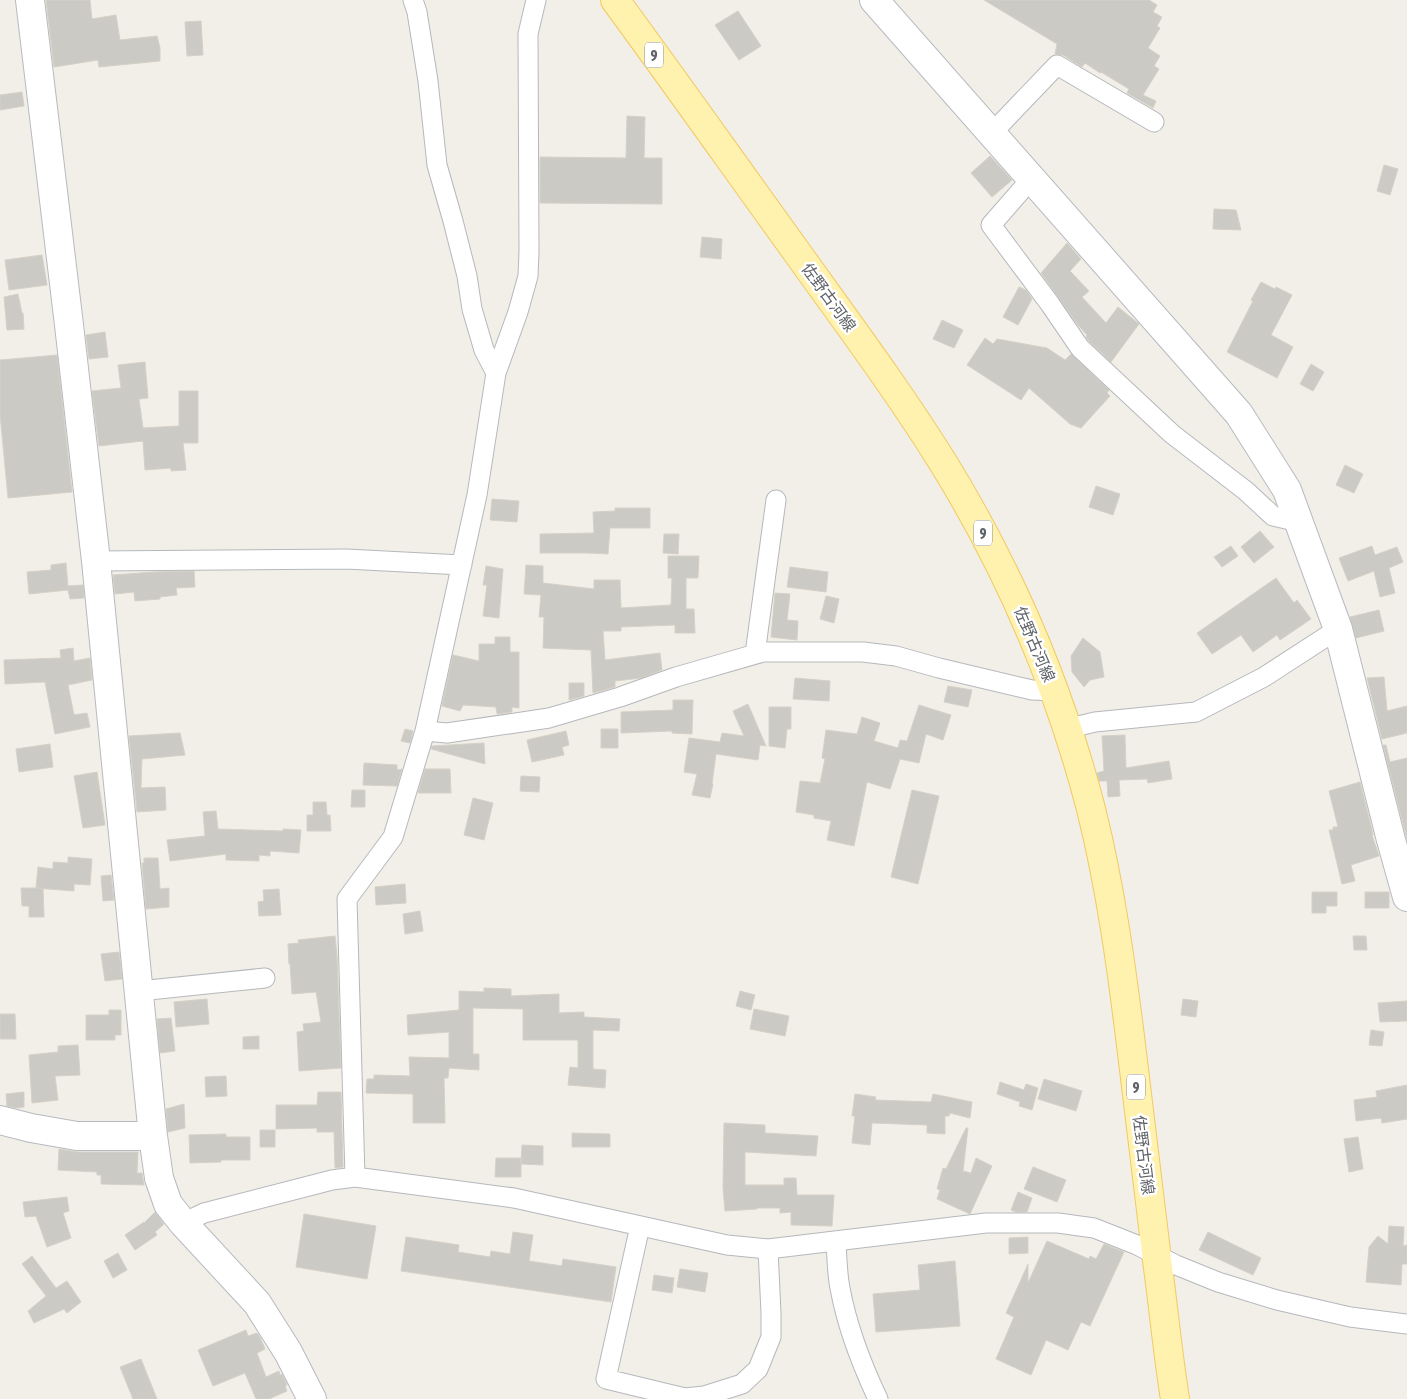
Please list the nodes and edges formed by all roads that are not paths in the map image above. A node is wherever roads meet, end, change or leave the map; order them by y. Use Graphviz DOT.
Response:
graph roads {
  1 [pos="30,0"];
  2 [pos="413,0"];
  3 [pos="536,0"];
  4 [pos="616,0"];
  5 [pos="874,0"];
  6 [pos="1154,122"];
  7 [pos="991,134"];
  8 [pos="1031,179"];
  9 [pos="496,373"];
  10 [pos="776,500"];
  11 [pos="1299,522"];
  12 [pos="96,561"];
  13 [pos="462,565"];
  14 [pos="1338,629"];
  15 [pos="755,654"];
  16 [pos="1055,691"];
  17 [pos="1066,729"];
  18 [pos="425,731"];
  19 [pos="1407,897"];
  20 [pos="265,978"];
  21 [pos="139,990"];
  22 [pos="0,1120"];
  23 [pos="153,1136"];
  24 [pos="355,1177"];
  25 [pos="183,1223"];
  26 [pos="640,1226"];
  27 [pos="836,1242"];
  28 [pos="768,1248"];
  29 [pos="1157,1256"];
  30 [pos="1407,1324"];
  31 [pos="685,1398"];
  32 [pos="312,1399"];
  33 [pos="878,1399"];
  34 [pos="1175,1399"];
  1 -- 12 [label="street"];
  2 -- 9 [label="street"];
  3 -- 9 [label="street"];
  4 -- 16 [label="main road, 佐野古河線 / 9"];
  5 -- 7 [label="street"];
  6 -- 7 [label="street"];
  7 -- 8 [label="street"];
  8 -- 11 [label="street"];
  8 -- 11 [label="street"];
  9 -- 13 [label="street"];
  10 -- 15 [label="street"];
  11 -- 14 [label="street"];
  12 -- 13 [label="street"];
  12 -- 21 [label="street"];
  13 -- 18 [label="street"];
  14 -- 17 [label="street"];
  14 -- 19 [label="street"];
  15 -- 16 [label="street"];
  15 -- 18 [label="street"];
  16 -- 17 [label="main road, 佐野古河線 / 9"];
  17 -- 29 [label="main road, 佐野古河線 / 9"];
  18 -- 24 [label="street"];
  20 -- 21 [label="street"];
  21 -- 23 [label="street"];
  22 -- 23 [label="street"];
  23 -- 25 [label="street"];
  24 -- 25 [label="street"];
  24 -- 26 [label="street"];
  25 -- 32 [label="street"];
  26 -- 28 [label="street"];
  26 -- 31 [label="street"];
  27 -- 28 [label="street"];
  27 -- 29 [label="street"];
  27 -- 33 [label="street"];
  28 -- 31 [label="street"];
  29 -- 30 [label="street"];
  29 -- 34 [label="main road, 佐野古河線 / 9"];
}
